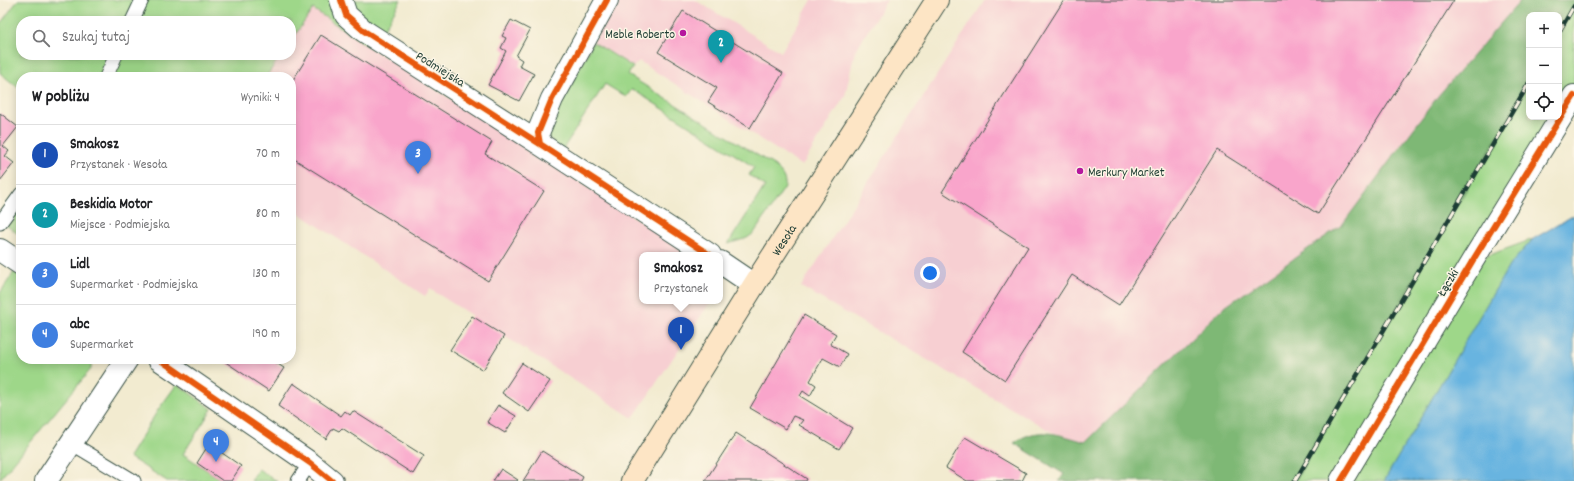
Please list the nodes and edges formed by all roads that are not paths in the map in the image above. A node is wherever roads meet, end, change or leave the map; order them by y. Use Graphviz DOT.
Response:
graph roads {
  1 [pos="142,0"];
  2 [pos="341,0"];
  3 [pos="608,0"];
  4 [pos="937,0"];
  5 [pos="134,16"];
  6 [pos="114,60"];
  7 [pos="108,72"];
  8 [pos="1574,96"];
  9 [pos="540,144"];
  10 [pos="16,201"];
  11 [pos="0,223"];
  12 [pos="0,250"];
  13 [pos="705,252"];
  14 [pos="16,261"];
  15 [pos="723,264"];
  16 [pos="754,285"];
  17 [pos="124,364"];
  18 [pos="166,364"];
  19 [pos="71,443"];
  20 [pos="310,463"];
  21 [pos="46,481"];
  22 [pos="134,481"];
  23 [pos="298,481"];
  24 [pos="332,481"];
  25 [pos="632,481"];
  26 [pos="1341,481"];
  1 -- 5 [label="lane"];
  2 -- 9 [label="street, Podmiejska"];
  3 -- 9 [label="street"];
  4 -- 16 [label="main road, Wesoła"];
  6 -- 7 [label="lane"];
  8 -- 26 [label="street, Łączki"];
  9 -- 13 [label="street, Podmiejska"];
  10 -- 11 [label="lane"];
  12 -- 14 [label="street"];
  15 -- 16 [label="street"];
  16 -- 25 [label="main road, Wesoła"];
  17 -- 19 [label="street"];
  18 -- 20 [label="street"];
  19 -- 21 [label="street"];
  19 -- 22 [label="lane"];
  20 -- 23 [label="lane"];
  20 -- 24 [label="street"];
}
